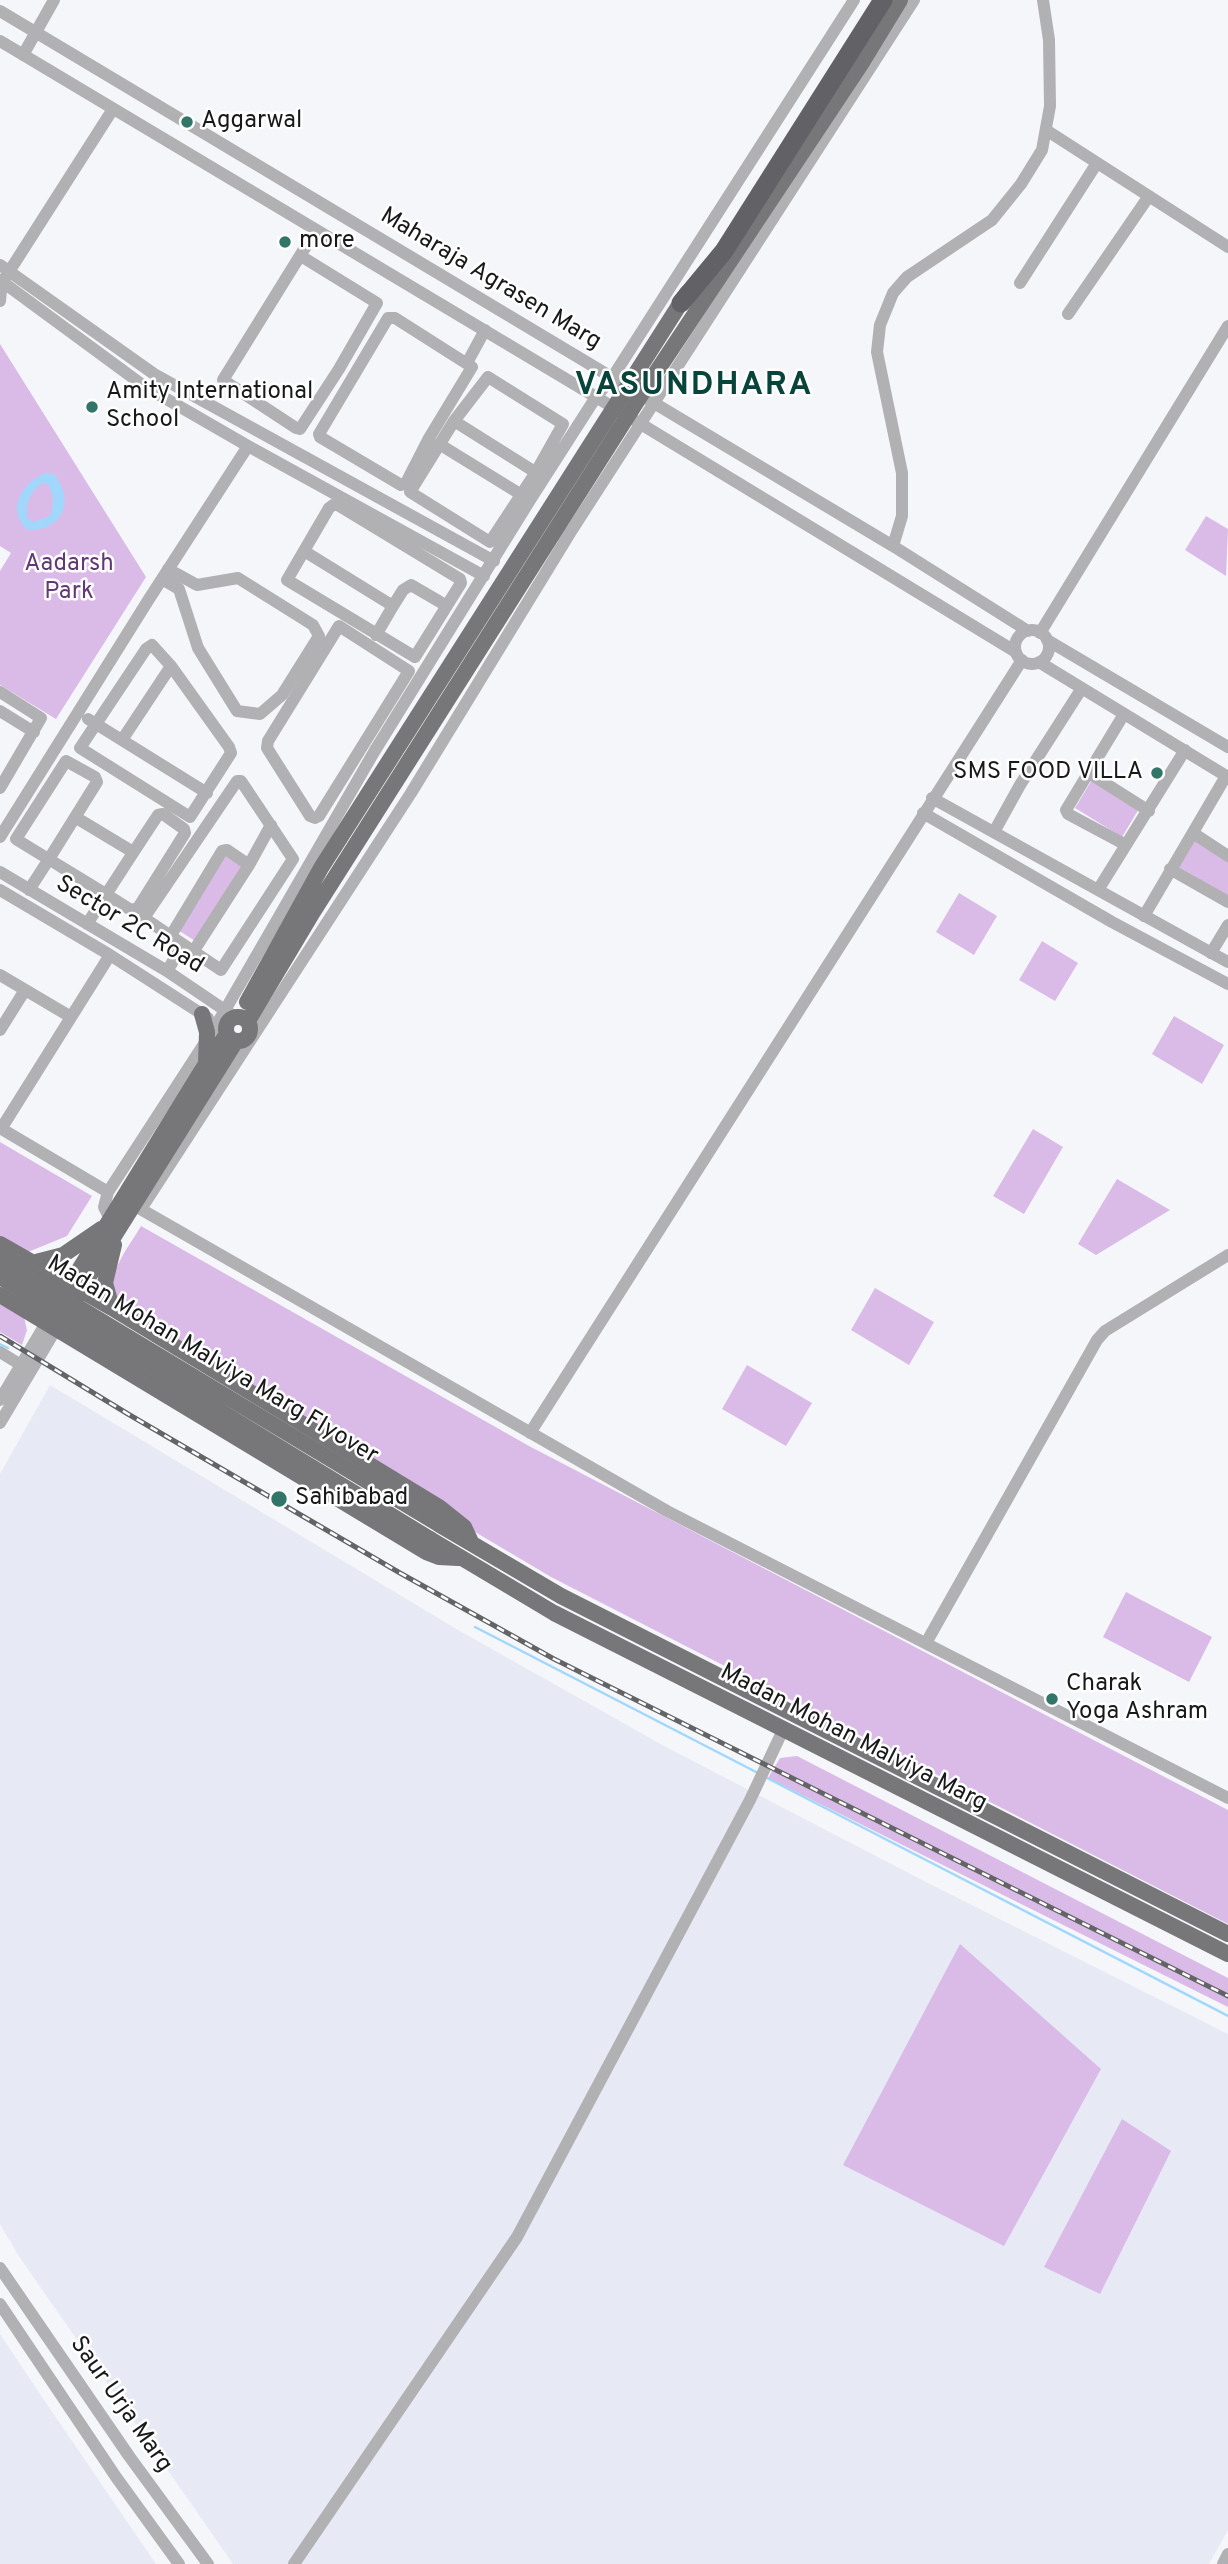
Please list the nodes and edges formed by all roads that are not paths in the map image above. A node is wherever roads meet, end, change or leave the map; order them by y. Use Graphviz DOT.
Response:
graph roads {
  1 [pos="54,0"];
  2 [pos="853,0"];
  3 [pos="873,0"];
  4 [pos="883,0"];
  5 [pos="900,0"];
  6 [pos="914,0"];
  7 [pos="1043,0"];
  8 [pos="0,11"];
  9 [pos="35,33"];
  10 [pos="0,41"];
  11 [pos="23,55"];
  12 [pos="85,62"];
  13 [pos="71,84"];
  14 [pos="113,108"];
  15 [pos="1046,130"];
  16 [pos="1097,163"];
  17 [pos="1149,196"];
  18 [pos="316,230"];
  19 [pos="1228,247"];
  20 [pos="300,258"];
  21 [pos="2,276"];
  22 [pos="1020,283"];
  23 [pos="0,301"];
  24 [pos="681,303"];
  25 [pos="1068,314"];
  26 [pos="1228,326"];
  27 [pos="485,330"];
  28 [pos="467,363"];
  29 [pos="612,377"];
  30 [pos="641,395"];
  31 [pos="596,397"];
  32 [pos="628,416"];
  33 [pos="454,421"];
  34 [pos="439,444"];
  35 [pos="248,446"];
  36 [pos="540,475"];
  37 [pos="526,497"];
  38 [pos="893,546"];
  39 [pos="304,551"];
  40 [pos="494,561"];
  41 [pos="165,574"];
  42 [pos="484,576"];
  43 [pos="393,606"];
  44 [pos="447,606"];
  45 [pos="376,635"];
  46 [pos="1038,635"];
  47 [pos="419,653"];
  48 [pos="1019,656"];
  49 [pos="431,660"];
  50 [pos="1039,662"];
  51 [pos="171,666"];
  52 [pos="1082,688"];
  53 [pos="0,692"];
  54 [pos="0,712"];
  55 [pos="79,713"];
  56 [pos="1124,714"];
  57 [pos="95,724"];
  58 [pos="34,732"];
  59 [pos="122,740"];
  60 [pos="1228,747"];
  61 [pos="368,749"];
  62 [pos="1185,750"];
  63 [pos="1089,773"];
  64 [pos="1227,777"];
  65 [pos="0,788"];
  66 [pos="207,793"];
  67 [pos="932,798"];
  68 [pos="1149,811"];
  69 [pos="923,813"];
  70 [pos="75,817"];
  71 [pos="271,825"];
  72 [pos="994,832"];
  73 [pos="1193,833"];
  74 [pos="0,837"];
  75 [pos="1126,845"];
  76 [pos="134,852"];
  77 [pos="1228,856"];
  78 [pos="49,859"];
  79 [pos="249,865"];
  80 [pos="1170,869"];
  81 [pos="0,872"];
  82 [pos="0,890"];
  83 [pos="29,890"];
  84 [pos="1098,890"];
  85 [pos="107,894"];
  86 [pos="1228,902"];
  87 [pos="1144,916"];
  88 [pos="87,924"];
  89 [pos="1228,925"];
  90 [pos="170,937"];
  91 [pos="188,949"];
  92 [pos="1211,953"];
  93 [pos="110,955"];
  94 [pos="1228,962"];
  95 [pos="167,971"];
  96 [pos="0,975"];
  97 [pos="1228,984"];
  98 [pos="24,990"];
  99 [pos="284,991"];
  100 [pos="260,1000"];
  101 [pos="202,1014"];
  102 [pos="71,1017"];
  103 [pos="229,1025"];
  104 [pos="0,1030"];
  105 [pos="1,1128"];
  106 [pos="107,1192"];
  107 [pos="137,1207"];
  108 [pos="111,1226"];
  109 [pos="0,1244"];
  110 [pos="1228,1255"];
  111 [pos="0,1261"];
  112 [pos="32,1263"];
  113 [pos="0,1277"];
  114 [pos="75,1287"];
  115 [pos="0,1295"];
  116 [pos="113,1308"];
  117 [pos="51,1326"];
  118 [pos="0,1352"];
  119 [pos="21,1365"];
  120 [pos="0,1400"];
  121 [pos="0,1423"];
  122 [pos="530,1433"];
  123 [pos="472,1544"];
  124 [pos="461,1558"];
  125 [pos="926,1643"];
  126 [pos="783,1730"];
  127 [pos="1228,1798"];
  128 [pos="1228,1934"];
  129 [pos="1228,1954"];
  130 [pos="0,2268"];
  131 [pos="0,2304"];
  132 [pos="1228,2554"];
  133 [pos="179,2564"];
  134 [pos="208,2564"];
  135 [pos="294,2564"];
  136 [pos="1223,2564"];
  1 -- 9 [label="street"];
  2 -- 29 [label="street"];
  3 -- 24 [label="main road"];
  4 -- 24 [label="highway"];
  5 -- 30 [label="main road"];
  6 -- 30 [label="street"];
  7 -- 15 [label="street"];
  8 -- 9 [label="street, Maharaja Agrasen Marg"];
  9 -- 11 [label="street"];
  9 -- 12 [label="street, Maharaja Agrasen Marg"];
  10 -- 11 [label="street, Maharaja Agrasen Marg"];
  11 -- 13 [label="street, Maharaja Agrasen Marg"];
  12 -- 13 [label="street"];
  12 -- 29 [label="street, Maharaja Agrasen Marg"];
  13 -- 14 [label="street, Maharaja Agrasen Marg"];
  14 -- 18 [label="street, Maharaja Agrasen Marg"];
  14 -- 21 [label="street"];
  15 -- 16 [label="street"];
  15 -- 38 [label="street"];
  16 -- 17 [label="street"];
  16 -- 22 [label="street"];
  17 -- 19 [label="street"];
  17 -- 25 [label="street"];
  18 -- 20 [label="street"];
  18 -- 27 [label="street, Maharaja Agrasen Marg"];
  20 -- 20 [label="street"];
  21 -- 23 [label="street"];
  21 -- 35 [label="street"];
  21 -- 40 [label="street"];
  24 -- 30 [label="main road"];
  26 -- 46 [label="street"];
  27 -- 28 [label="street"];
  27 -- 31 [label="street, Maharaja Agrasen Marg"];
  28 -- 28 [label="street"];
  29 -- 30 [label="street, Maharaja Agrasen Marg"];
  29 -- 31 [label="street"];
  30 -- 32 [label="main road"];
  30 -- 32 [label="street"];
  30 -- 38 [label="street, Maharaja Agrasen Marg"];
  31 -- 32 [label="street, Maharaja Agrasen Marg"];
  31 -- 36 [label="street"];
  32 -- 48 [label="street, Maharaja Agrasen Marg"];
  32 -- 99 [label="street"];
  32 -- 100 [label="main road"];
  32 -- 103 [label="main road"];
  33 -- 34 [label="street"];
  33 -- 36 [label="street"];
  33 -- 36 [label="street"];
  34 -- 37 [label="street"];
  34 -- 37 [label="street"];
  35 -- 41 [label="street"];
  35 -- 42 [label="street"];
  36 -- 37 [label="street"];
  37 -- 40 [label="street"];
  38 -- 46 [label="street, Maharaja Agrasen Marg"];
  39 -- 43 [label="street"];
  39 -- 44 [label="street"];
  39 -- 45 [label="street"];
  40 -- 42 [label="street"];
  41 -- 41 [label="street"];
  41 -- 55 [label="street"];
  42 -- 49 [label="street"];
  43 -- 44 [label="street"];
  43 -- 45 [label="street"];
  44 -- 47 [label="street"];
  45 -- 47 [label="street"];
  46 -- 48 [label="street"];
  46 -- 50 [label="street"];
  46 -- 60 [label="street, Maharaja Agrasen Marg"];
  47 -- 49 [label="street"];
  48 -- 50 [label="street"];
  48 -- 67 [label="street"];
  49 -- 61 [label="street"];
  50 -- 52 [label="street"];
  51 -- 57 [label="street"];
  51 -- 59 [label="street"];
  51 -- 66 [label="street"];
  52 -- 56 [label="street"];
  52 -- 72 [label="street"];
  53 -- 58 [label="street"];
  54 -- 58 [label="street"];
  55 -- 57 [label="street"];
  55 -- 74 [label="street"];
  56 -- 62 [label="street"];
  56 -- 63 [label="street"];
  57 -- 59 [label="street"];
  57 -- 66 [label="street"];
  58 -- 65 [label="street"];
  59 -- 66 [label="street"];
  61 -- 61 [label="street"];
  61 -- 103 [label="street"];
  62 -- 64 [label="street"];
  62 -- 68 [label="street"];
  63 -- 68 [label="street"];
  63 -- 75 [label="street"];
  64 -- 73 [label="street"];
  67 -- 69 [label="street"];
  67 -- 72 [label="street"];
  68 -- 75 [label="street"];
  69 -- 97 [label="street"];
  69 -- 122 [label="street"];
  70 -- 76 [label="street"];
  70 -- 78 [label="street"];
  70 -- 78 [label="street"];
  71 -- 79 [label="street"];
  71 -- 90 [label="street"];
  71 -- 91 [label="street"];
  72 -- 84 [label="street"];
  73 -- 77 [label="street"];
  73 -- 80 [label="street"];
  75 -- 84 [label="street"];
  76 -- 85 [label="street"];
  76 -- 85 [label="street"];
  78 -- 83 [label="street"];
  78 -- 85 [label="street"];
  79 -- 90 [label="street"];
  79 -- 91 [label="street"];
  80 -- 86 [label="street"];
  80 -- 87 [label="street"];
  81 -- 83 [label="street, Sector 2C Road"];
  82 -- 93 [label="street, Sector 2C Road"];
  83 -- 88 [label="street, Sector 2C Road"];
  84 -- 87 [label="street"];
  85 -- 88 [label="street"];
  87 -- 92 [label="street"];
  88 -- 95 [label="street, Sector 2C Road"];
  89 -- 92 [label="street"];
  90 -- 91 [label="street"];
  91 -- 95 [label="street"];
  92 -- 94 [label="street"];
  93 -- 101 [label="street, Sector 2C Road"];
  93 -- 102 [label="street"];
  95 -- 103 [label="street, Sector 2C Road"];
  96 -- 98 [label="street"];
  98 -- 102 [label="street"];
  98 -- 104 [label="street"];
  99 -- 100 [label="main road"];
  99 -- 107 [label="street"];
  100 -- 103 [label="main road"];
  101 -- 103 [label="main road"];
  102 -- 105 [label="street"];
  103 -- 106 [label="street"];
  103 -- 107 [label="main road"];
  103 -- 108 [label="main road"];
  105 -- 106 [label="street"];
  106 -- 108 [label="street"];
  107 -- 108 [label="main road"];
  107 -- 122 [label="street"];
  108 -- 112 [label="main road"];
  108 -- 114 [label="main road"];
  108 -- 116 [label="main road"];
  109 -- 112 [label="main road"];
  110 -- 125 [label="street"];
  111 -- 123 [label="main road, Madan Mohan Malviya Marg Flyover, bridge"];
  112 -- 114 [label="main road"];
  113 -- 124 [label="main road, Madan Mohan Malviya Marg Flyover, bridge"];
  114 -- 116 [label="main road"];
  114 -- 117 [label="main road"];
  115 -- 117 [label="main road"];
  116 -- 123 [label="main road"];
  117 -- 119 [label="street"];
  117 -- 121 [label="street"];
  117 -- 124 [label="main road"];
  118 -- 119 [label="street"];
  119 -- 120 [label="street"];
  122 -- 125 [label="street"];
  123 -- 128 [label="main road, Madan Mohan Malviya Marg"];
  124 -- 126 [label="main road, Madan Mohan Malviya Marg"];
  125 -- 127 [label="street"];
  126 -- 129 [label="main road, Madan Mohan Malviya Marg"];
  126 -- 135 [label="street"];
  130 -- 134 [label="street, Saur Urja Marg"];
  131 -- 133 [label="street, Saur Urja Marg"];
  132 -- 136 [label="street"];
}
